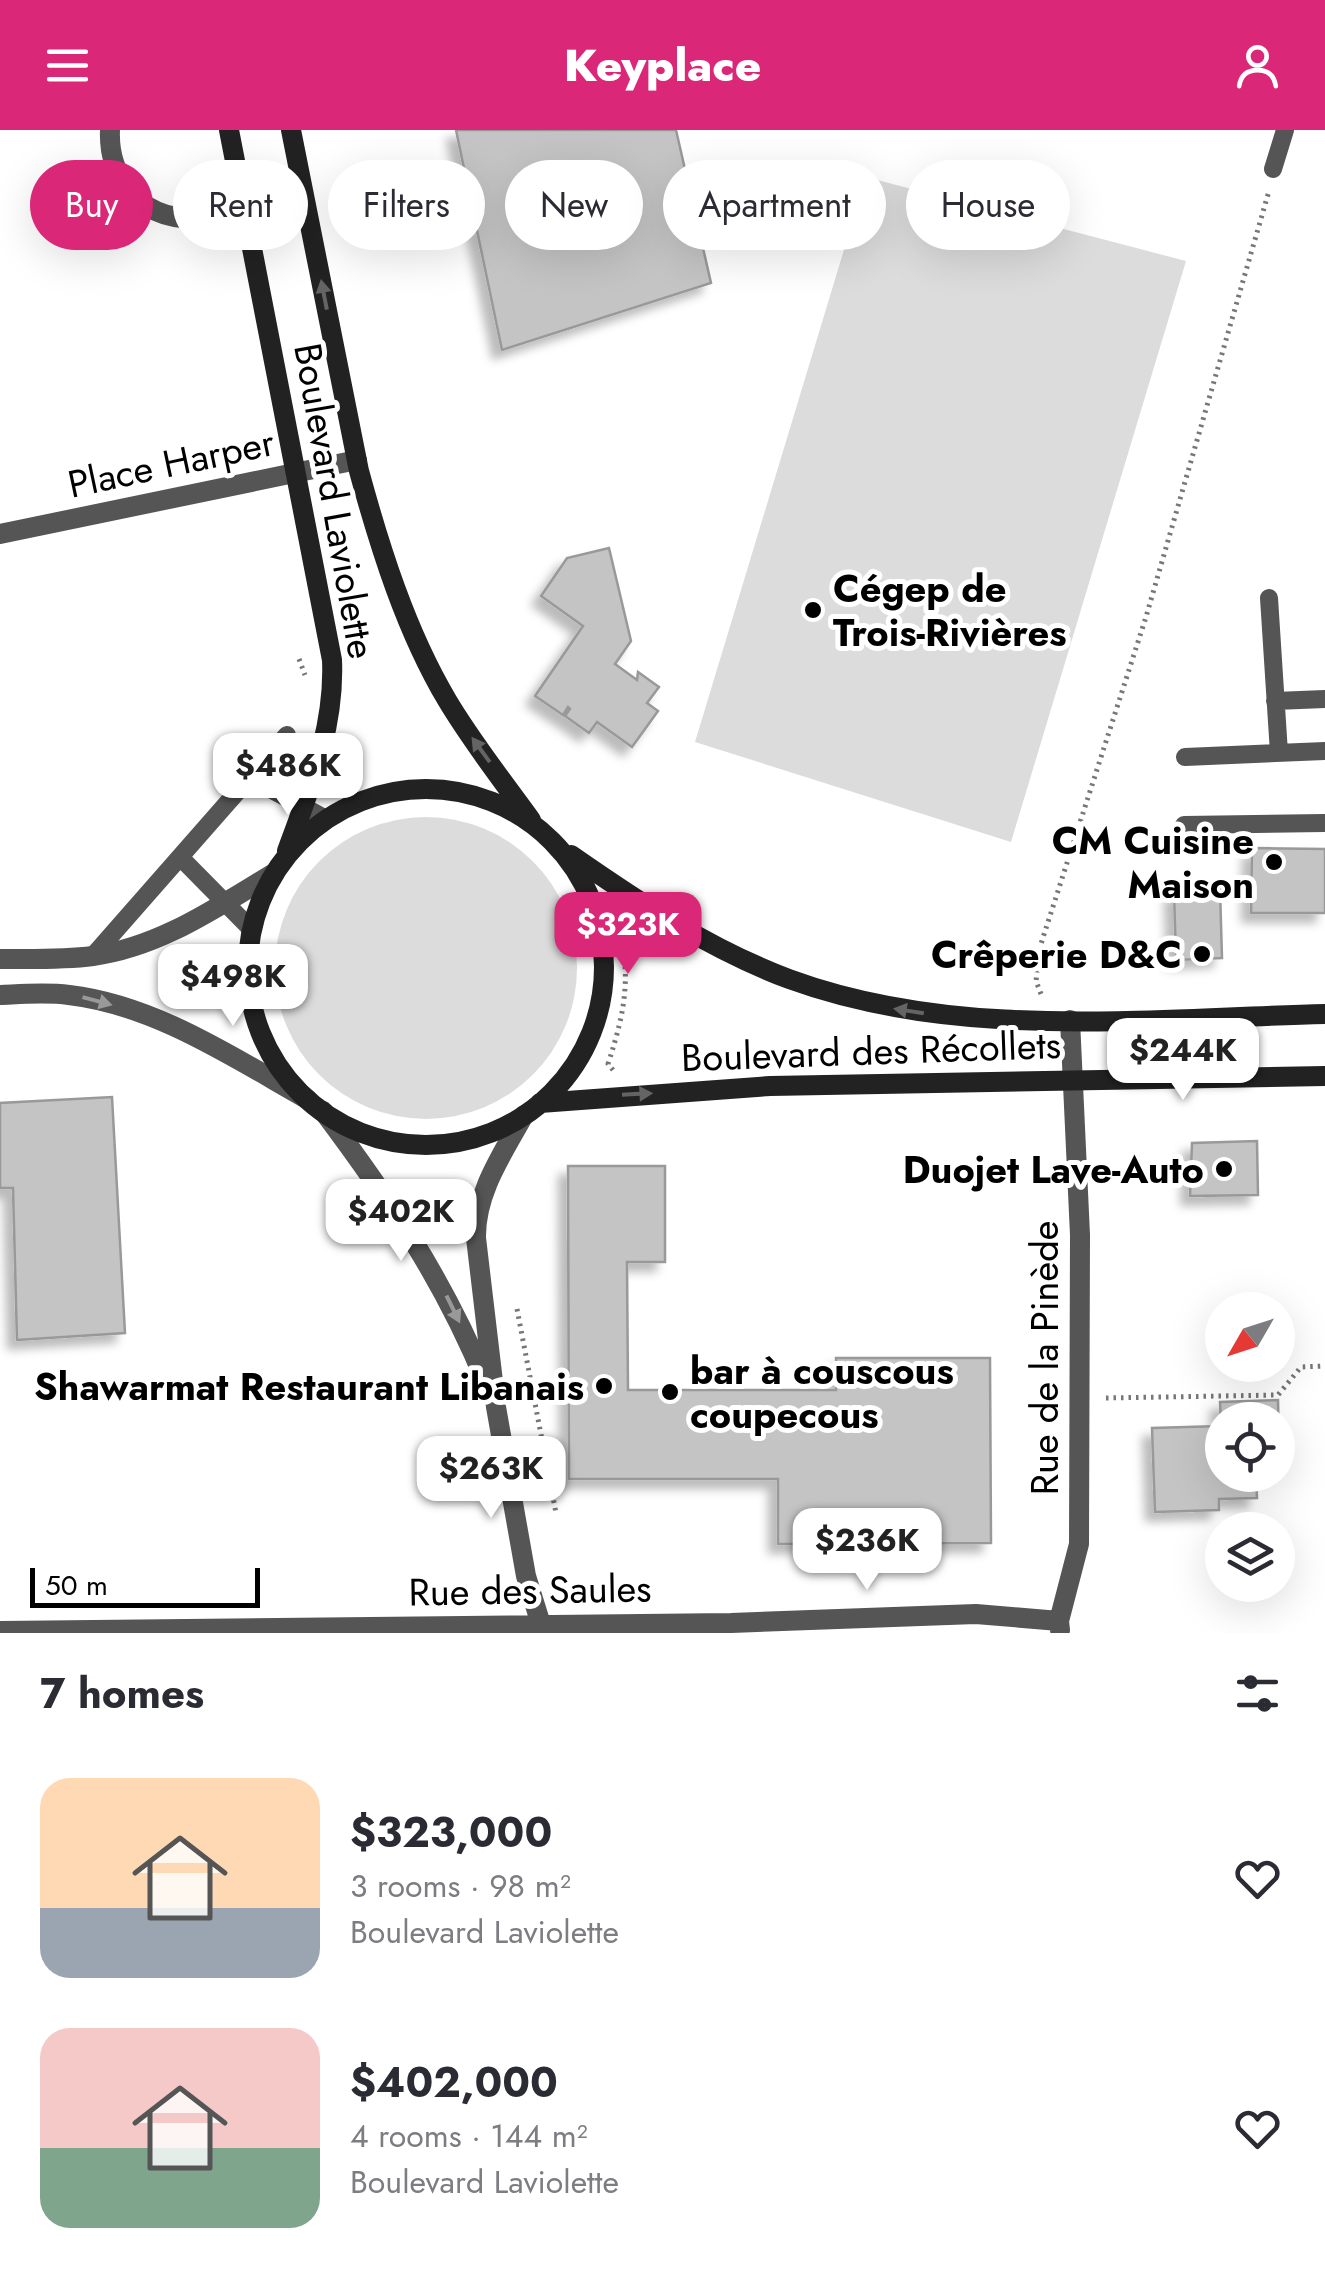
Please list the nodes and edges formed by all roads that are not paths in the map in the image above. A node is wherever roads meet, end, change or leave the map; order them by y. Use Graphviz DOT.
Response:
graph roads {
  1 [pos="110,130"];
  2 [pos="229,130"];
  3 [pos="291,130"];
  4 [pos="1285,130"];
  5 [pos="235,160"];
  6 [pos="297,160"];
  7 [pos="1274,168"];
  8 [pos="173,217"];
  9 [pos="308,217"];
  10 [pos="253,250"];
  11 [pos="356,460"];
  12 [pos="297,473"];
  13 [pos="0,534"];
  14 [pos="1269,598"];
  15 [pos="1325,699"];
  16 [pos="1275,701"];
  17 [pos="287,735"];
  18 [pos="1325,751"];
  19 [pos="1278,753"];
  20 [pos="1186,757"];
  21 [pos="250,778"];
  22 [pos="303,807"];
  23 [pos="326,819"];
  24 [pos="1325,822"];
  25 [pos="1184,825"];
  26 [pos="545,836"];
  27 [pos="180,857"];
  28 [pos="279,866"];
  29 [pos="225,902"];
  30 [pos="252,930"];
  31 [pos="93,956"];
  32 [pos="0,959"];
  33 [pos="0,994"];
  34 [pos="1325,1014"];
  35 [pos="1070,1020"];
  36 [pos="1325,1076"];
  37 [pos="1072,1080"];
  38 [pos="315,1105"];
  39 [pos="532,1109"];
  40 [pos="496,1407"];
  41 [pos="1060,1627"];
  42 [pos="542,1628"];
  43 [pos="671,1628"];
  44 [pos="0,1630"];
  1 -- 8 [label="street"];
  2 -- 5 [label="main road, Boulevard Laviolette"];
  3 -- 6 [label="main road, Boulevard Laviolette"];
  4 -- 7 [label="lane"];
  11 -- 9 [label="main road, Boulevard Laviolette, one-way"];
  10 -- 12 [label="main road, Boulevard Laviolette"];
  11 -- 12 [label="street, Place Harper"];
  26 -- 11 [label="main road, Boulevard Laviolette, one-way"];
  12 -- 13 [label="street, Place Harper"];
  12 -- 22 [label="main road, Boulevard Laviolette"];
  14 -- 16 [label="lane"];
  15 -- 16 [label="lane"];
  16 -- 19 [label="lane"];
  17 -- 21 [label="lane"];
  18 -- 19 [label="lane"];
  19 -- 20 [label="lane"];
  21 -- 22 [label="lane"];
  21 -- 27 [label="lane"];
  22 -- 23 [label="lane"];
  22 -- 28 [label="main road, Boulevard Laviolette"];
  23 -- 26 [label="main road, Boulevard des Récollets"];
  23 -- 28 [label="main road"];
  24 -- 25 [label="lane"];
  35 -- 26 [label="main road, Boulevard des Récollets, one-way"];
  26 -- 39 [label="main road, Boulevard Laviolette"];
  27 -- 29 [label="lane"];
  27 -- 31 [label="lane"];
  28 -- 29 [label="street"];
  28 -- 30 [label="main road, Boulevard Laviolette"];
  29 -- 30 [label="lane"];
  29 -- 31 [label="street"];
  30 -- 38 [label="main road, Boulevard Laviolette"];
  31 -- 32 [label="street"];
  33 -- 38 [label="street, Boulevard des Récollets, one-way"];
  34 -- 35 [label="main road, Boulevard des Récollets"];
  35 -- 37 [label="street, Rue de la Pinède"];
  36 -- 37 [label="main road, Boulevard des Récollets"];
  39 -- 37 [label="main road, Boulevard des Récollets, one-way"];
  37 -- 41 [label="street, Rue de la Pinède"];
  38 -- 39 [label="main road, Boulevard des Récollets"];
  38 -- 40 [label="street, Boulevard Laviolette, one-way"];
  39 -- 40 [label="street, Boulevard Laviolette"];
  40 -- 42 [label="street, Boulevard Laviolette"];
  41 -- 43 [label="street, Rue des Saules"];
  42 -- 43 [label="street, Rue des Saules"];
  42 -- 44 [label="street, Rue des Saules"];
}
